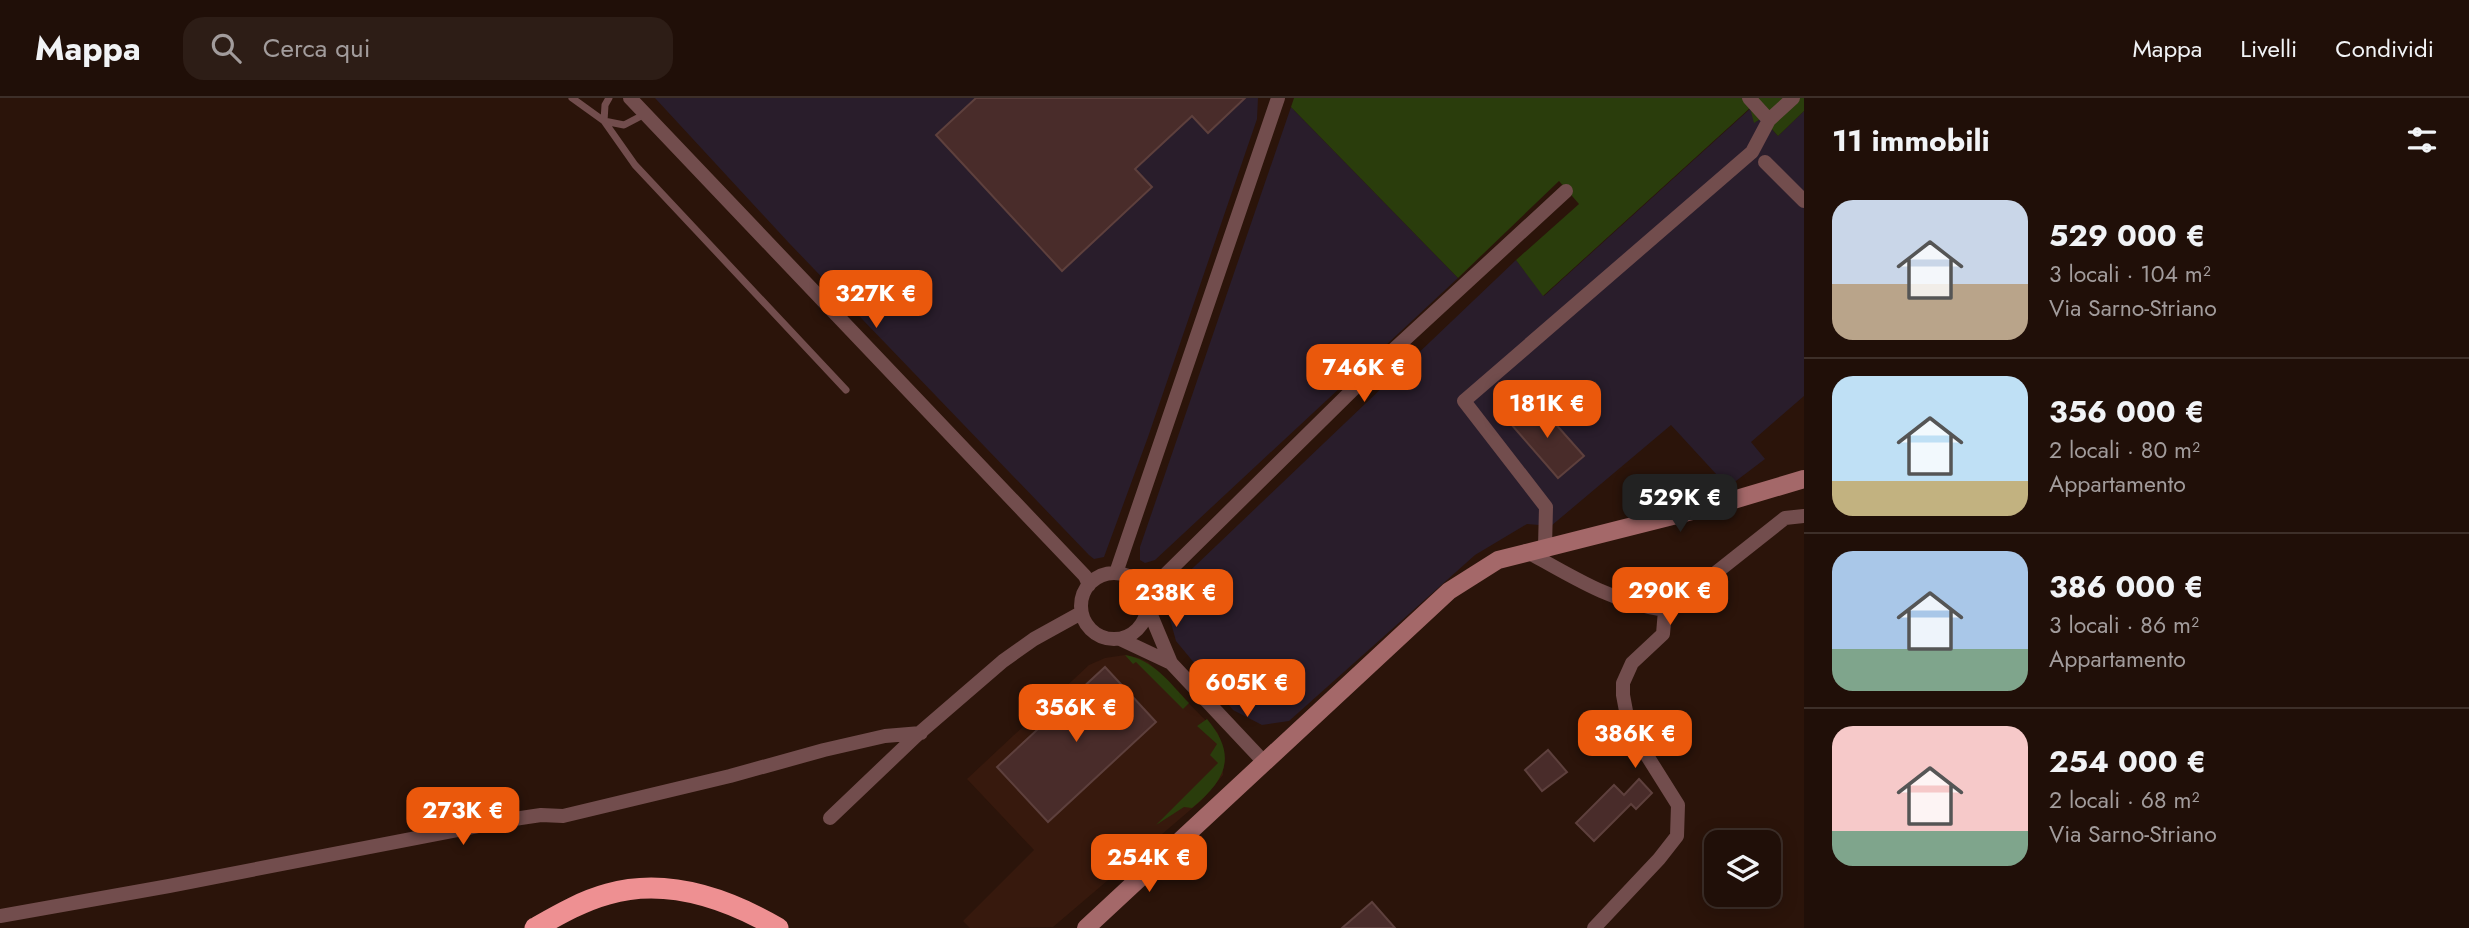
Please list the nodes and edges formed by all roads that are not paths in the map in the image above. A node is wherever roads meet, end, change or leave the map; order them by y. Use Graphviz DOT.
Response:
graph roads {
  1 [pos="572,98"];
  2 [pos="609,98"];
  3 [pos="630,98"];
  4 [pos="1278,98"];
  5 [pos="1749,98"];
  6 [pos="1793,98"];
  7 [pos="645,114"];
  8 [pos="1769,120"];
  9 [pos="604,121"];
  10 [pos="1765,162"];
  11 [pos="1566,191"];
  12 [pos="1804,201"];
  13 [pos="846,390"];
  14 [pos="1804,479"];
  15 [pos="1804,516"];
  16 [pos="1545,547"];
  17 [pos="1526,551"];
  18 [pos="1116,573"];
  19 [pos="1089,585"];
  20 [pos="1143,589"];
  21 [pos="1148,608"];
  22 [pos="1665,610"];
  23 [pos="1082,613"];
  24 [pos="1119,639"];
  25 [pos="1171,663"];
  26 [pos="920,733"];
  27 [pos="1264,762"];
  28 [pos="830,818"];
  29 [pos="0,916"];
  30 [pos="776,927"];
  31 [pos="535,928"];
  32 [pos="1087,928"];
  33 [pos="1594,928"];
  1 -- 9 [label="lane"];
  2 -- 9 [label="lane"];
  3 -- 7 [label="street"];
  4 -- 18 [label="street"];
  5 -- 8 [label="street"];
  6 -- 8 [label="street"];
  7 -- 9 [label="lane"];
  7 -- 19 [label="street"];
  8 -- 16 [label="street"];
  9 -- 13 [label="lane"];
  10 -- 12 [label="street"];
  11 -- 20 [label="street"];
  14 -- 16 [label="main road"];
  15 -- 22 [label="street"];
  16 -- 17 [label="main road"];
  17 -- 22 [label="street"];
  17 -- 27 [label="main road"];
  18 -- 19 [label="street"];
  18 -- 20 [label="street"];
  19 -- 23 [label="street"];
  20 -- 21 [label="street"];
  21 -- 24 [label="street"];
  21 -- 25 [label="street"];
  22 -- 33 [label="street"];
  23 -- 24 [label="street"];
  23 -- 26 [label="street"];
  24 -- 25 [label="street"];
  25 -- 27 [label="street"];
  26 -- 28 [label="street"];
  26 -- 29 [label="street"];
  27 -- 32 [label="main road"];
  30 -- 31 [label="highway"];
}
